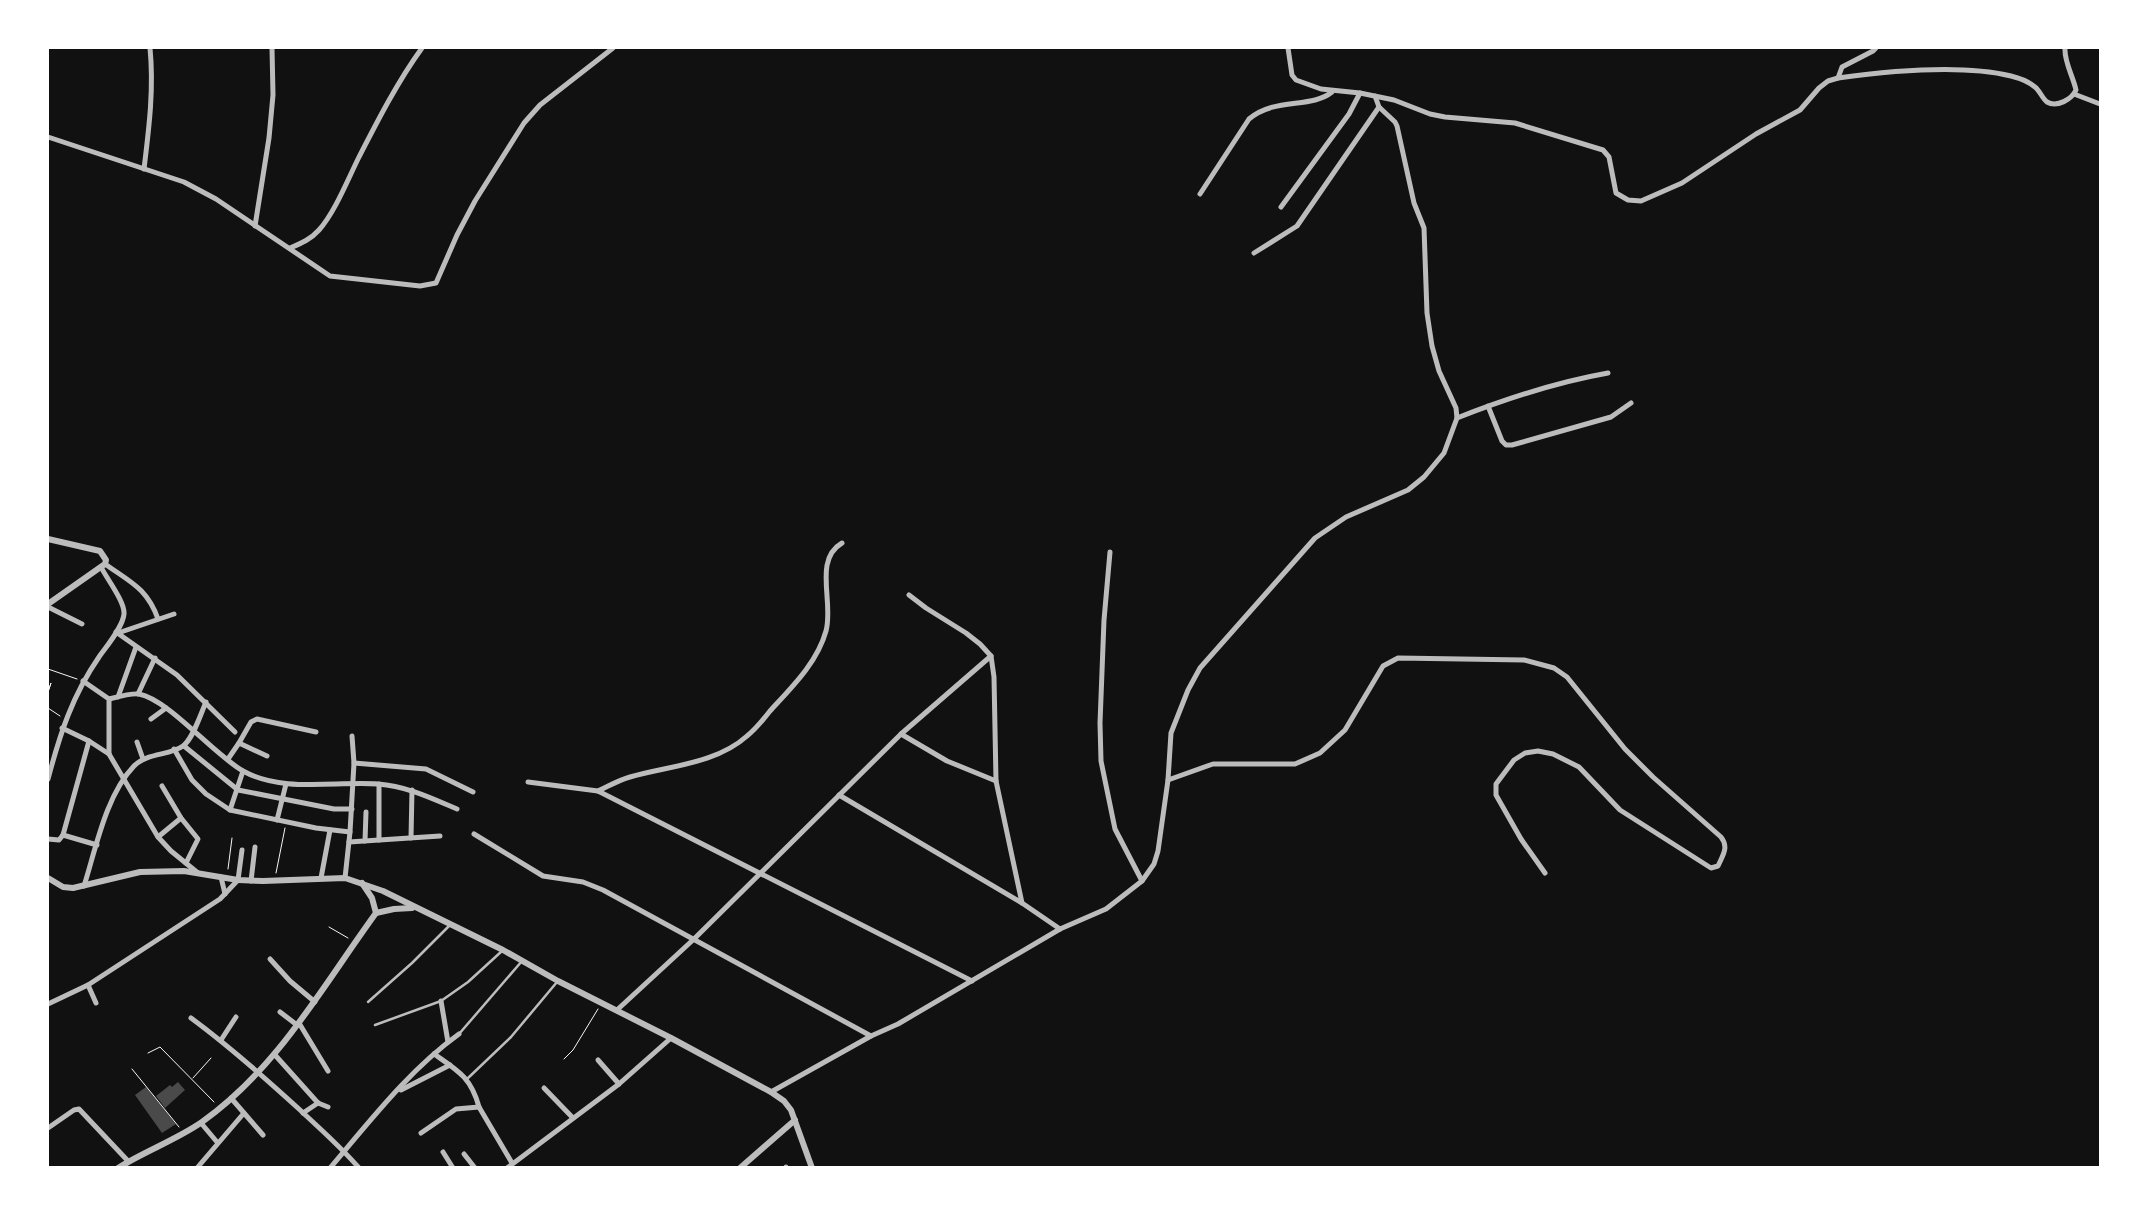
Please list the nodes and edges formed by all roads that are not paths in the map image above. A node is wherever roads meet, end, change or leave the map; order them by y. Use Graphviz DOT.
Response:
graph roads {
  1 [pos="150,48"];
  2 [pos="272,48"];
  3 [pos="422,48"];
  4 [pos="613,48"];
  5 [pos="1288,48"];
  6 [pos="1876,48"];
  7 [pos="2065,48"];
  8 [pos="1838,78"];
  9 [pos="1332,92"];
  10 [pos="1360,93"];
  11 [pos="2074,94"];
  12 [pos="1375,96"];
  13 [pos="2100,104"];
  14 [pos="1379,108"];
  15 [pos="48,137"];
  16 [pos="144,169"];
  17 [pos="1200,194"];
  18 [pos="1281,207"];
  19 [pos="255,226"];
  20 [pos="290,248"];
  21 [pos="1254,253"];
  22 [pos="1608,373"];
  23 [pos="1631,403"];
  24 [pos="1488,406"];
  25 [pos="1457,418"];
  26 [pos="48,539"];
  27 [pos="842,543"];
  28 [pos="1110,552"];
  29 [pos="103,565"];
  30 [pos="909,595"];
  31 [pos="48,606"];
  32 [pos="174,614"];
  33 [pos="158,619"];
  34 [pos="82,624"];
  35 [pos="117,632"];
  36 [pos="136,646"];
  37 [pos="991,656"];
  38 [pos="155,658"];
  39 [pos="83,681"];
  40 [pos="138,694"];
  41 [pos="118,697"];
  42 [pos="109,699"];
  43 [pos="206,702"];
  44 [pos="166,708"];
  45 [pos="151,719"];
  46 [pos="62,728"];
  47 [pos="193,732"];
  48 [pos="235,732"];
  49 [pos="316,732"];
  50 [pos="902,734"];
  51 [pos="352,736"];
  52 [pos="89,741"];
  53 [pos="137,742"];
  54 [pos="239,743"];
  55 [pos="184,746"];
  56 [pos="174,749"];
  57 [pos="109,754"];
  58 [pos="266,756"];
  59 [pos="142,759"];
  60 [pos="228,759"];
  61 [pos="354,762"];
  62 [pos="243,771"];
  63 [pos="48,779"];
  64 [pos="123,780"];
  65 [pos="996,780"];
  66 [pos="1168,780"];
  67 [pos="528,782"];
  68 [pos="286,784"];
  69 [pos="353,784"];
  70 [pos="379,784"];
  71 [pos="162,786"];
  72 [pos="238,790"];
  73 [pos="412,790"];
  74 [pos="598,791"];
  75 [pos="473,792"];
  76 [pos="839,795"];
  77 [pos="282,799"];
  78 [pos="352,808"];
  79 [pos="457,809"];
  80 [pos="230,810"];
  81 [pos="366,812"];
  82 [pos="181,818"];
  83 [pos="277,820"];
  84 [pos="330,830"];
  85 [pos="350,832"];
  86 [pos="474,834"];
  87 [pos="63,836"];
  88 [pos="440,836"];
  89 [pos="158,837"];
  90 [pos="411,838"];
  91 [pos="48,839"];
  92 [pos="378,840"];
  93 [pos="365,841"];
  94 [pos="349,842"];
  95 [pos="97,845"];
  96 [pos="255,847"];
  97 [pos="242,850"];
  98 [pos="186,863"];
  99 [pos="199,873"];
  100 [pos="760,873"];
  101 [pos="1545,873"];
  102 [pos="224,877"];
  103 [pos="48,878"];
  104 [pos="321,878"];
  105 [pos="345,878"];
  106 [pos="238,880"];
  107 [pos="251,881"];
  108 [pos="1142,881"];
  109 [pos="362,883"];
  110 [pos="84,886"];
  111 [pos="225,894"];
  112 [pos="1022,903"];
  113 [pos="416,908"];
  114 [pos="376,914"];
  115 [pos="451,924"];
  116 [pos="1060,930"];
  117 [pos="694,939"];
  118 [pos="503,950"];
  119 [pos="270,959"];
  120 [pos="523,960"];
  121 [pos="558,981"];
  122 [pos="972,981"];
  123 [pos="88,985"];
  124 [pos="441,1001"];
  125 [pos="315,1002"];
  126 [pos="368,1002"];
  127 [pos="96,1003"];
  128 [pos="48,1004"];
  129 [pos="617,1010"];
  130 [pos="280,1012"];
  131 [pos="236,1017"];
  132 [pos="191,1018"];
  133 [pos="298,1024"];
  134 [pos="375,1025"];
  135 [pos="459,1034"];
  136 [pos="871,1036"];
  137 [pos="671,1038"];
  138 [pos="221,1040"];
  139 [pos="448,1042"];
  140 [pos="434,1054"];
  141 [pos="275,1055"];
  142 [pos="598,1060"];
  143 [pos="450,1065"];
  144 [pos="328,1071"];
  145 [pos="258,1072"];
  146 [pos="467,1079"];
  147 [pos="619,1084"];
  148 [pos="544,1088"];
  149 [pos="396,1092"];
  150 [pos="771,1092"];
  151 [pos="230,1098"];
  152 [pos="318,1103"];
  153 [pos="328,1106"];
  154 [pos="479,1106"];
  155 [pos="244,1113"];
  156 [pos="304,1113"];
  157 [pos="573,1118"];
  158 [pos="795,1120"];
  159 [pos="201,1123"];
  160 [pos="48,1128"];
  161 [pos="421,1133"];
  162 [pos="263,1136"];
  163 [pos="217,1142"];
  164 [pos="344,1151"];
  165 [pos="443,1152"];
  166 [pos="464,1154"];
  167 [pos="128,1161"];
  168 [pos="512,1163"];
  169 [pos="118,1168"];
  170 [pos="197,1168"];
  171 [pos="330,1168"];
  172 [pos="358,1168"];
  173 [pos="453,1168"];
  174 [pos="475,1168"];
  175 [pos="507,1168"];
  176 [pos="740,1168"];
  177 [pos="812,1168"];
  1 -- 16 [label="street"];
  2 -- 19 [label="street"];
  3 -- 20 [label="street"];
  4 -- 20 [label="street"];
  5 -- 9 [label="street"];
  6 -- 8 [label="street"];
  7 -- 11 [label="street"];
  8 -- 11 [label="street"];
  8 -- 12 [label="street"];
  9 -- 10 [label="street"];
  9 -- 17 [label="street"];
  10 -- 12 [label="street"];
  10 -- 18 [label="street"];
  11 -- 13 [label="street"];
  12 -- 14 [label="street"];
  14 -- 21 [label="street"];
  14 -- 25 [label="street"];
  15 -- 16 [label="street"];
  16 -- 19 [label="street"];
  19 -- 20 [label="street"];
  22 -- 24 [label="street"];
  23 -- 24 [label="street"];
  24 -- 25 [label="street"];
  25 -- 66 [label="street"];
  26 -- 29 [label="street"];
  27 -- 74 [label="street"];
  28 -- 108 [label="street"];
  29 -- 31 [label="street"];
  29 -- 33 [label="street"];
  29 -- 35 [label="street"];
  30 -- 37 [label="street"];
  31 -- 34 [label="street"];
  32 -- 33 [label="street"];
  33 -- 35 [label="street"];
  35 -- 36 [label="street"];
  35 -- 39 [label="street"];
  36 -- 38 [label="street"];
  36 -- 41 [label="street"];
  37 -- 50 [label="street"];
  37 -- 65 [label="street"];
  38 -- 40 [label="street"];
  38 -- 43 [label="street"];
  39 -- 42 [label="street"];
  39 -- 46 [label="street"];
  40 -- 41 [label="street"];
  40 -- 44 [label="street"];
  41 -- 42 [label="street"];
  42 -- 57 [label="street"];
  43 -- 47 [label="street"];
  43 -- 48 [label="street"];
  44 -- 45 [label="street"];
  44 -- 47 [label="street"];
  46 -- 52 [label="street"];
  46 -- 63 [label="street"];
  47 -- 55 [label="street"];
  47 -- 60 [label="street"];
  49 -- 54 [label="street"];
  50 -- 65 [label="street"];
  50 -- 76 [label="street"];
  51 -- 61 [label="street"];
  52 -- 57 [label="street"];
  52 -- 87 [label="street"];
  53 -- 59 [label="street"];
  54 -- 58 [label="street"];
  54 -- 60 [label="street"];
  55 -- 56 [label="street"];
  55 -- 72 [label="street"];
  56 -- 59 [label="street"];
  56 -- 80 [label="street"];
  57 -- 64 [label="street"];
  59 -- 64 [label="street"];
  60 -- 62 [label="street"];
  61 -- 69 [label="street"];
  61 -- 75 [label="street"];
  62 -- 68 [label="street"];
  62 -- 72 [label="street"];
  64 -- 89 [label="street"];
  64 -- 95 [label="street"];
  65 -- 112 [label="street"];
  66 -- 101 [label="street"];
  66 -- 108 [label="street"];
  67 -- 74 [label="street"];
  68 -- 69 [label="street"];
  68 -- 77 [label="street"];
  69 -- 70 [label="street"];
  69 -- 78 [label="street"];
  70 -- 73 [label="street"];
  70 -- 92 [label="street"];
  71 -- 82 [label="street"];
  72 -- 77 [label="street"];
  72 -- 80 [label="street"];
  73 -- 79 [label="street"];
  73 -- 90 [label="street"];
  74 -- 100 [label="street"];
  76 -- 100 [label="street"];
  76 -- 112 [label="street"];
  77 -- 78 [label="street"];
  77 -- 83 [label="street"];
  78 -- 85 [label="street"];
  80 -- 83 [label="street"];
  81 -- 93 [label="street"];
  82 -- 89 [label="street"];
  82 -- 98 [label="street"];
  83 -- 84 [label="street"];
  84 -- 85 [label="street"];
  84 -- 104 [label="street"];
  85 -- 94 [label="street"];
  86 -- 117 [label="street"];
  87 -- 91 [label="street"];
  87 -- 95 [label="street"];
  88 -- 90 [label="street"];
  89 -- 98 [label="street"];
  90 -- 92 [label="street"];
  92 -- 93 [label="street"];
  93 -- 94 [label="street"];
  94 -- 105 [label="street"];
  95 -- 110 [label="street"];
  96 -- 107 [label="street"];
  97 -- 106 [label="street"];
  98 -- 99 [label="street"];
  99 -- 102 [label="street"];
  99 -- 110 [label="street"];
  100 -- 117 [label="street"];
  100 -- 122 [label="street"];
  102 -- 106 [label="street"];
  102 -- 111 [label="street"];
  103 -- 110 [label="street"];
  104 -- 105 [label="street"];
  104 -- 107 [label="street"];
  105 -- 109 [label="street"];
  106 -- 107 [label="street"];
  106 -- 111 [label="street"];
  108 -- 116 [label="street"];
  109 -- 113 [label="street"];
  109 -- 114 [label="street"];
  111 -- 123 [label="street"];
  112 -- 116 [label="street"];
  113 -- 114 [label="street"];
  113 -- 115 [label="street"];
  114 -- 125 [label="street"];
  115 -- 118 [label="street"];
  115 -- 126 [label="lane"];
  116 -- 122 [label="street"];
  117 -- 129 [label="street"];
  117 -- 136 [label="street"];
  118 -- 120 [label="street"];
  118 -- 124 [label="lane"];
  119 -- 125 [label="street"];
  120 -- 121 [label="street"];
  120 -- 135 [label="lane"];
  121 -- 129 [label="street"];
  121 -- 146 [label="lane"];
  122 -- 136 [label="street"];
  123 -- 127 [label="street"];
  123 -- 128 [label="street"];
  124 -- 134 [label="lane"];
  124 -- 139 [label="street"];
  125 -- 133 [label="street"];
  129 -- 137 [label="street"];
  130 -- 133 [label="street"];
  131 -- 138 [label="street"];
  132 -- 138 [label="street"];
  133 -- 141 [label="street"];
  133 -- 144 [label="street"];
  135 -- 139 [label="street"];
  136 -- 150 [label="street"];
  137 -- 147 [label="street"];
  137 -- 150 [label="street"];
  138 -- 145 [label="street"];
  139 -- 140 [label="street"];
  140 -- 143 [label="street"];
  140 -- 149 [label="street"];
  141 -- 145 [label="street"];
  141 -- 152 [label="street"];
  142 -- 147 [label="street"];
  143 -- 146 [label="street"];
  143 -- 149 [label="street"];
  145 -- 151 [label="street"];
  145 -- 156 [label="street"];
  146 -- 154 [label="street"];
  147 -- 157 [label="street"];
  148 -- 157 [label="street"];
  149 -- 164 [label="street"];
  150 -- 158 [label="street"];
  151 -- 155 [label="street"];
  151 -- 159 [label="street"];
  152 -- 153 [label="street"];
  152 -- 156 [label="street"];
  154 -- 161 [label="street"];
  154 -- 168 [label="street"];
  155 -- 162 [label="street"];
  155 -- 163 [label="street"];
  156 -- 164 [label="street"];
  157 -- 168 [label="street"];
  158 -- 176 [label="street"];
  158 -- 177 [label="street"];
  159 -- 163 [label="street"];
  159 -- 167 [label="street"];
  160 -- 167 [label="street"];
  163 -- 170 [label="street"];
  164 -- 171 [label="street"];
  164 -- 172 [label="street"];
  165 -- 173 [label="street"];
  166 -- 174 [label="street"];
  167 -- 169 [label="street"];
  168 -- 175 [label="street"];
}
